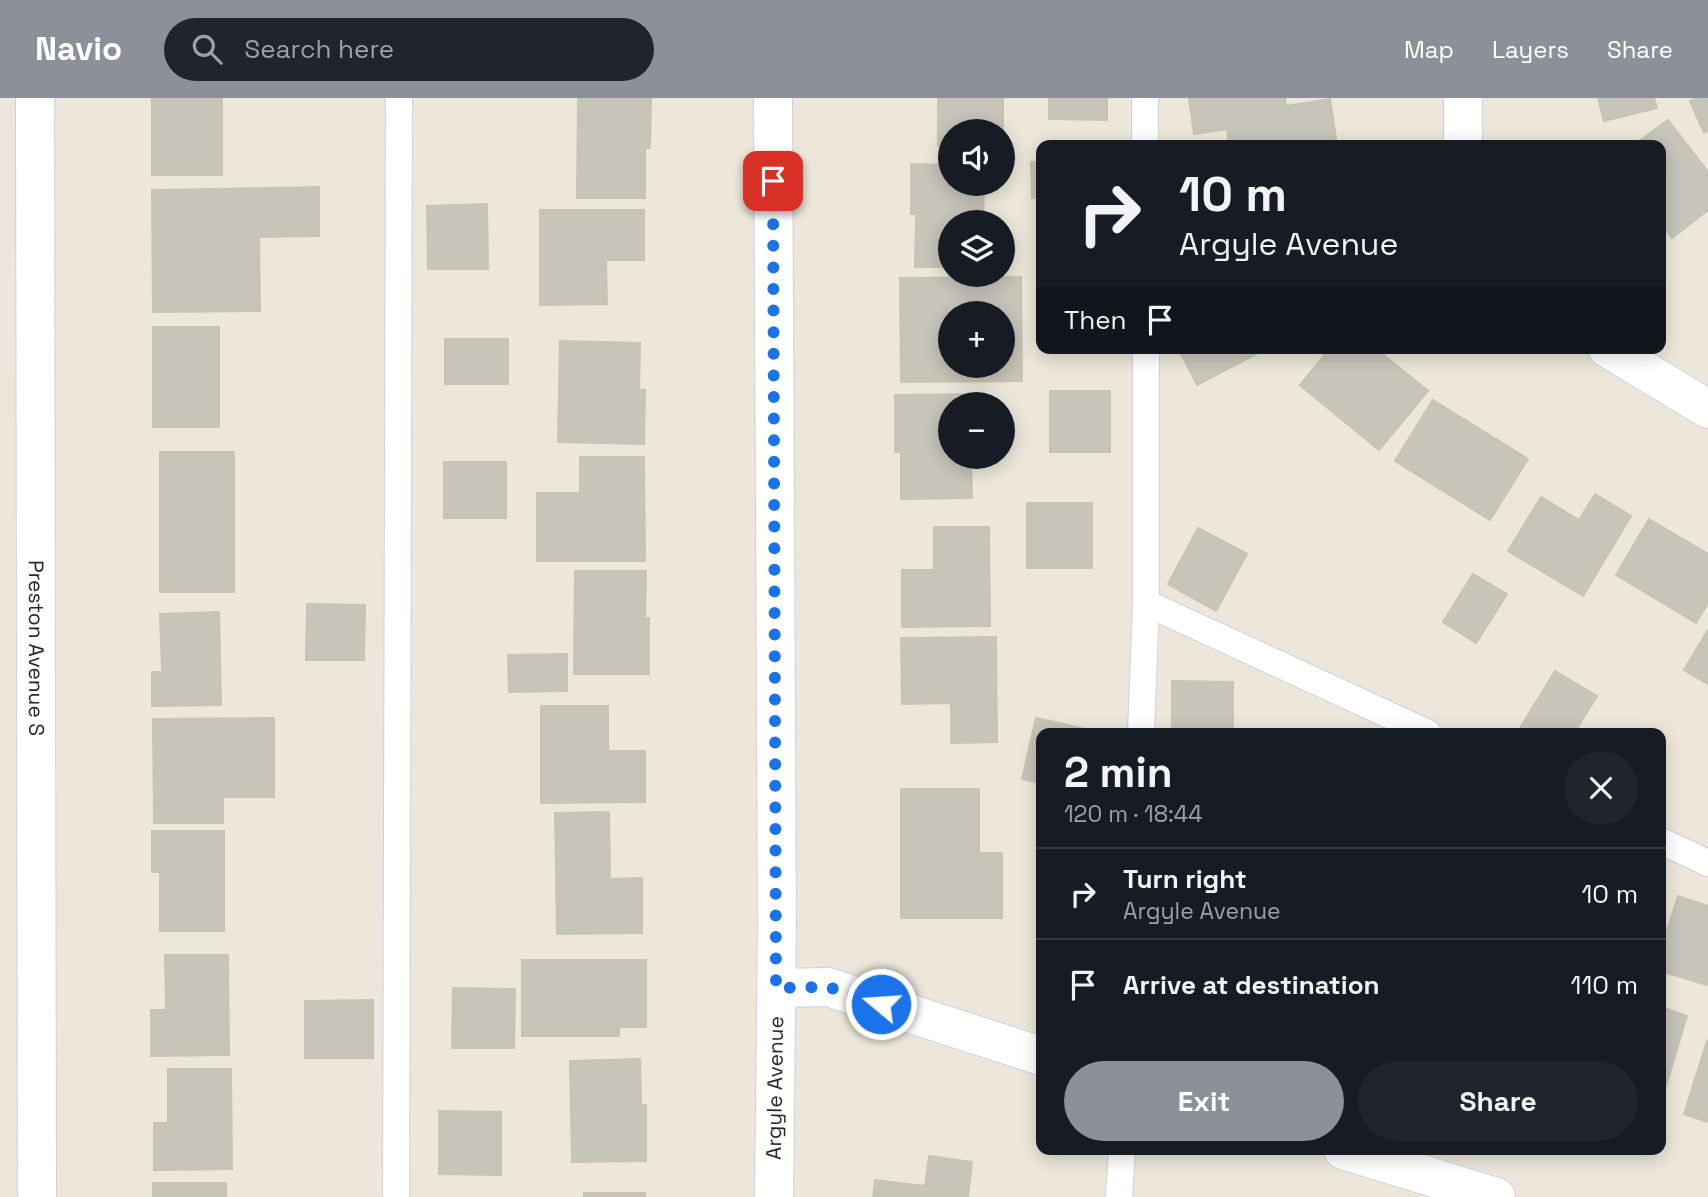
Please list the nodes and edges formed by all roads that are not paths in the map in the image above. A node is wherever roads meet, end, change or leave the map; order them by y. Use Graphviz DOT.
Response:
graph roads {
  1 [pos="34,98"];
  2 [pos="399,98"];
  3 [pos="773,98"];
  4 [pos="1145,98"];
  5 [pos="1463,98"];
  6 [pos="1145,140"];
  7 [pos="1463,140"];
  8 [pos="1146,354"];
  9 [pos="1617,354"];
  10 [pos="1708,409"];
  11 [pos="1146,603"];
  12 [pos="1141,728"];
  13 [pos="1417,728"];
  14 [pos="1666,843"];
  15 [pos="1708,863"];
  16 [pos="776,988"];
  17 [pos="1036,1054"];
  18 [pos="1122,1155"];
  19 [pos="1359,1155"];
  20 [pos="37,1197"];
  21 [pos="396,1197"];
  22 [pos="774,1197"];
  23 [pos="1119,1197"];
  24 [pos="1496,1197"];
  1 -- 20 [label="street, Preston Avenue S"];
  2 -- 21 [label="lane"];
  3 -- 16 [label="street, Argyle Avenue"];
  4 -- 6 [label="lane"];
  5 -- 7 [label="street"];
  8 -- 11 [label="lane"];
  9 -- 10 [label="street"];
  11 -- 12 [label="lane"];
  11 -- 13 [label="lane"];
  14 -- 15 [label="lane"];
  16 -- 17 [label="street"];
  16 -- 22 [label="street, Argyle Avenue"];
  18 -- 23 [label="lane"];
  19 -- 24 [label="street"];
}
